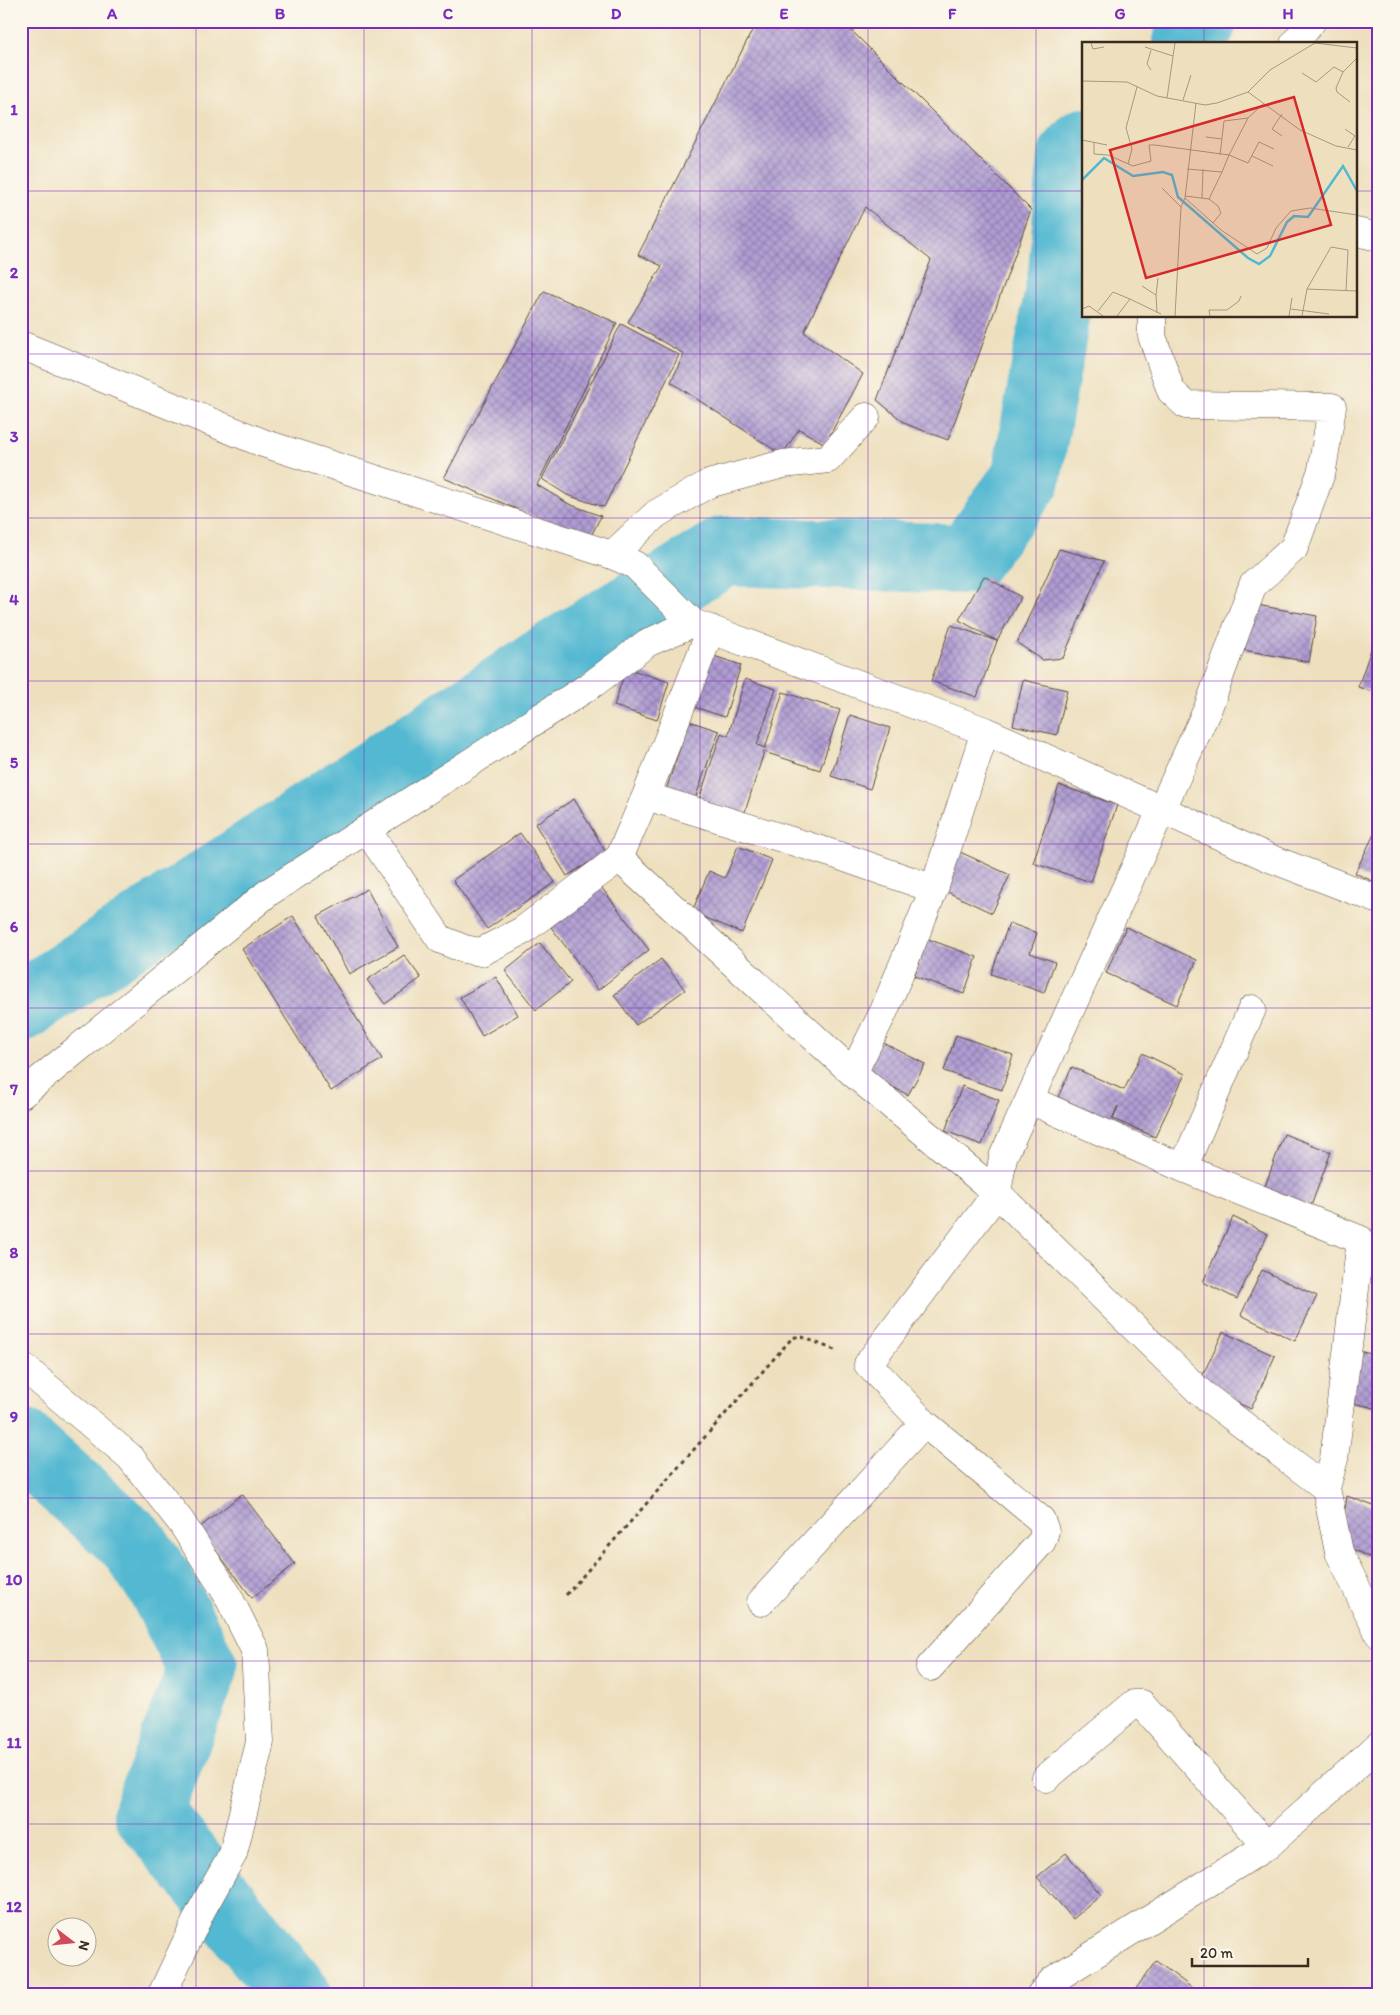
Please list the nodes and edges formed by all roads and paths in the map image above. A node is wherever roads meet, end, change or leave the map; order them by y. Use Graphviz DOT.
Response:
graph roads {
  1 [pos="1312,21"];
  2 [pos="1296,42"];
  3 [pos="1358,232"];
  4 [pos="1379,236"];
  5 [pos="1152,318"];
  6 [pos="21,345"];
  7 [pos="866,417"];
  8 [pos="624,560"];
  9 [pos="696,623"];
  10 [pos="986,731"];
  11 [pos="646,796"];
  12 [pos="1162,811"];
  13 [pos="367,830"];
  14 [pos="618,858"];
  15 [pos="934,889"];
  16 [pos="1379,900"];
  17 [pos="1252,1009"];
  18 [pos="853,1073"];
  19 [pos="21,1095"];
  20 [pos="1030,1100"];
  21 [pos="1183,1168"];
  22 [pos="997,1193"];
  23 [pos="868,1364"];
  24 [pos="21,1365"];
  25 [pos="924,1423"];
  26 [pos="1326,1488"];
  27 [pos="566,1595"];
  28 [pos="761,1602"];
  29 [pos="1379,1634"];
  30 [pos="930,1667"];
  31 [pos="1379,1745"];
  32 [pos="1046,1778"];
  33 [pos="1267,1846"];
  34 [pos="162,1994"];
  35 [pos="1041,1994"];
  1 -- 2 [label="street"];
  3 -- 4 [label="street"];
  5 -- 12 [label="street"];
  6 -- 8 [label="street"];
  7 -- 8 [label="street"];
  8 -- 9 [label="street"];
  9 -- 10 [label="street"];
  9 -- 11 [label="street"];
  9 -- 13 [label="street"];
  10 -- 12 [label="street"];
  10 -- 15 [label="street"];
  11 -- 14 [label="street"];
  11 -- 15 [label="street"];
  12 -- 16 [label="street"];
  12 -- 20 [label="street"];
  13 -- 14 [label="street"];
  13 -- 19 [label="street"];
  14 -- 18 [label="street"];
  15 -- 18 [label="street"];
  17 -- 21 [label="street"];
  18 -- 22 [label="street"];
  20 -- 21 [label="street"];
  20 -- 22 [label="street"];
  21 -- 26 [label="street"];
  22 -- 23 [label="street"];
  22 -- 26 [label="street"];
  23 -- 25 [label="street"];
  23 -- 27 [label="path"];
  24 -- 34 [label="street"];
  25 -- 28 [label="street"];
  25 -- 30 [label="street"];
  26 -- 29 [label="street"];
  31 -- 33 [label="street"];
  32 -- 33 [label="street"];
  33 -- 35 [label="street"];
}
